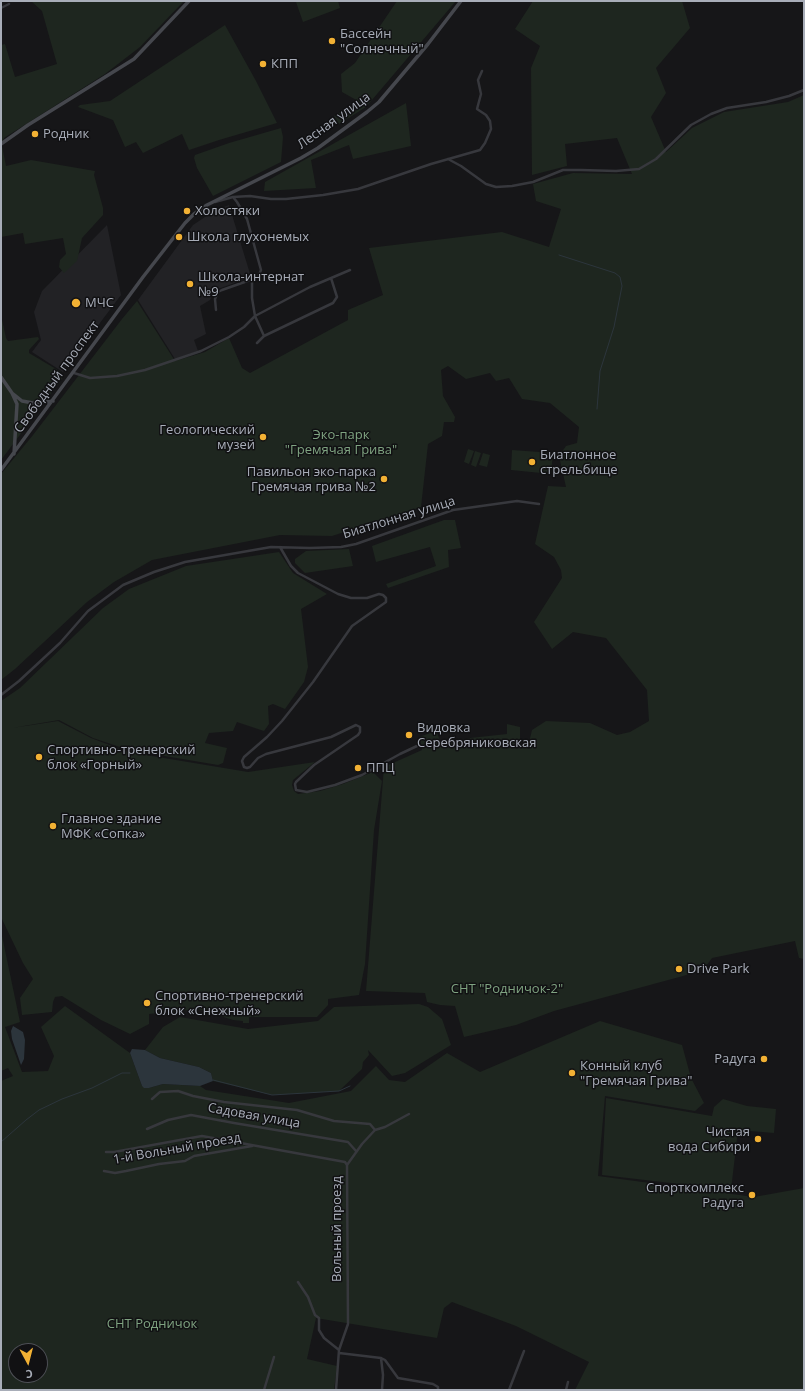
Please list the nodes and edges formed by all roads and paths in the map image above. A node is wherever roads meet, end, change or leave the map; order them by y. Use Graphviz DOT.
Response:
graph roads {
  1 [pos="189,1"];
  2 [pos="461,1"];
  3 [pos="9,4"];
  4 [pos="1,8"];
  5 [pos="482,71"];
  6 [pos="804,90"];
  7 [pos="1,144"];
  8 [pos="448,159"];
  9 [pos="233,197"];
  10 [pos="207,205"];
  11 [pos="350,270"];
  12 [pos="331,278"];
  13 [pos="252,279"];
  14 [pos="216,310"];
  15 [pos="255,316"];
  16 [pos="264,336"];
  17 [pos="257,344"];
  18 [pos="74,373"];
  19 [pos="1,377"];
  20 [pos="12,393"];
  21 [pos="52,401"];
  22 [pos="14,454"];
  23 [pos="1,470"];
  24 [pos="539,504"];
  25 [pos="280,547"];
  26 [pos="1,695"];
  27 [pos="417,746"];
  28 [pos="152,1099"];
  29 [pos="409,1114"];
  30 [pos="147,1129"];
  31 [pos="375,1130"];
  32 [pos="254,1146"];
  33 [pos="356,1151"];
  34 [pos="106,1152"];
  35 [pos="347,1165"];
  36 [pos="104,1171"];
  37 [pos="298,1282"];
  38 [pos="524,1351"];
  39 [pos="339,1352"];
  40 [pos="274,1358"];
  41 [pos="381,1358"];
  42 [pos="568,1382"];
  43 [pos="264,1390"];
  44 [pos="336,1390"];
  45 [pos="382,1390"];
  46 [pos="438,1390"];
  47 [pos="509,1390"];
  48 [pos="566,1390"];
  1 -- 7 [label="main road"];
  2 -- 10 [label="main road, Лесная улица"];
  3 -- 4 [label="street"];
  5 -- 8 [label="street"];
  6 -- 8 [label="street"];
  8 -- 9 [label="street"];
  9 -- 10 [label="street"];
  9 -- 13 [label="street"];
  10 -- 18 [label="main road, Свободный проспект"];
  11 -- 12 [label="street"];
  12 -- 15 [label="street"];
  12 -- 16 [label="street"];
  13 -- 14 [label="street"];
  13 -- 15 [label="street"];
  15 -- 16 [label="street"];
  15 -- 18 [label="street"];
  16 -- 17 [label="street"];
  18 -- 21 [label="main road, Свободный проспект"];
  19 -- 20 [label="main road"];
  20 -- 21 [label="main road"];
  20 -- 22 [label="main road"];
  21 -- 22 [label="main road, Свободный проспект"];
  22 -- 23 [label="main road, Свободный проспект"];
  24 -- 25 [label="street, Биатлонная улица"];
  25 -- 26 [label="street, Биатлонная улица"];
  25 -- 27 [label="street"];
  28 -- 31 [label="street"];
  29 -- 31 [label="street, Вольный проезд"];
  30 -- 33 [label="street, Садовая улица"];
  31 -- 33 [label="street, Вольный проезд"];
  32 -- 34 [label="street"];
  32 -- 35 [label="street"];
  32 -- 36 [label="street, 1-й Вольный проезд"];
  33 -- 35 [label="street, Вольный проезд"];
  35 -- 39 [label="street, Вольный проезд"];
  37 -- 39 [label="street"];
  38 -- 47 [label="street"];
  39 -- 41 [label="street"];
  39 -- 44 [label="street, Вольный проезд"];
  40 -- 43 [label="street"];
  41 -- 45 [label="street"];
  41 -- 46 [label="street"];
  42 -- 48 [label="street"];
}
